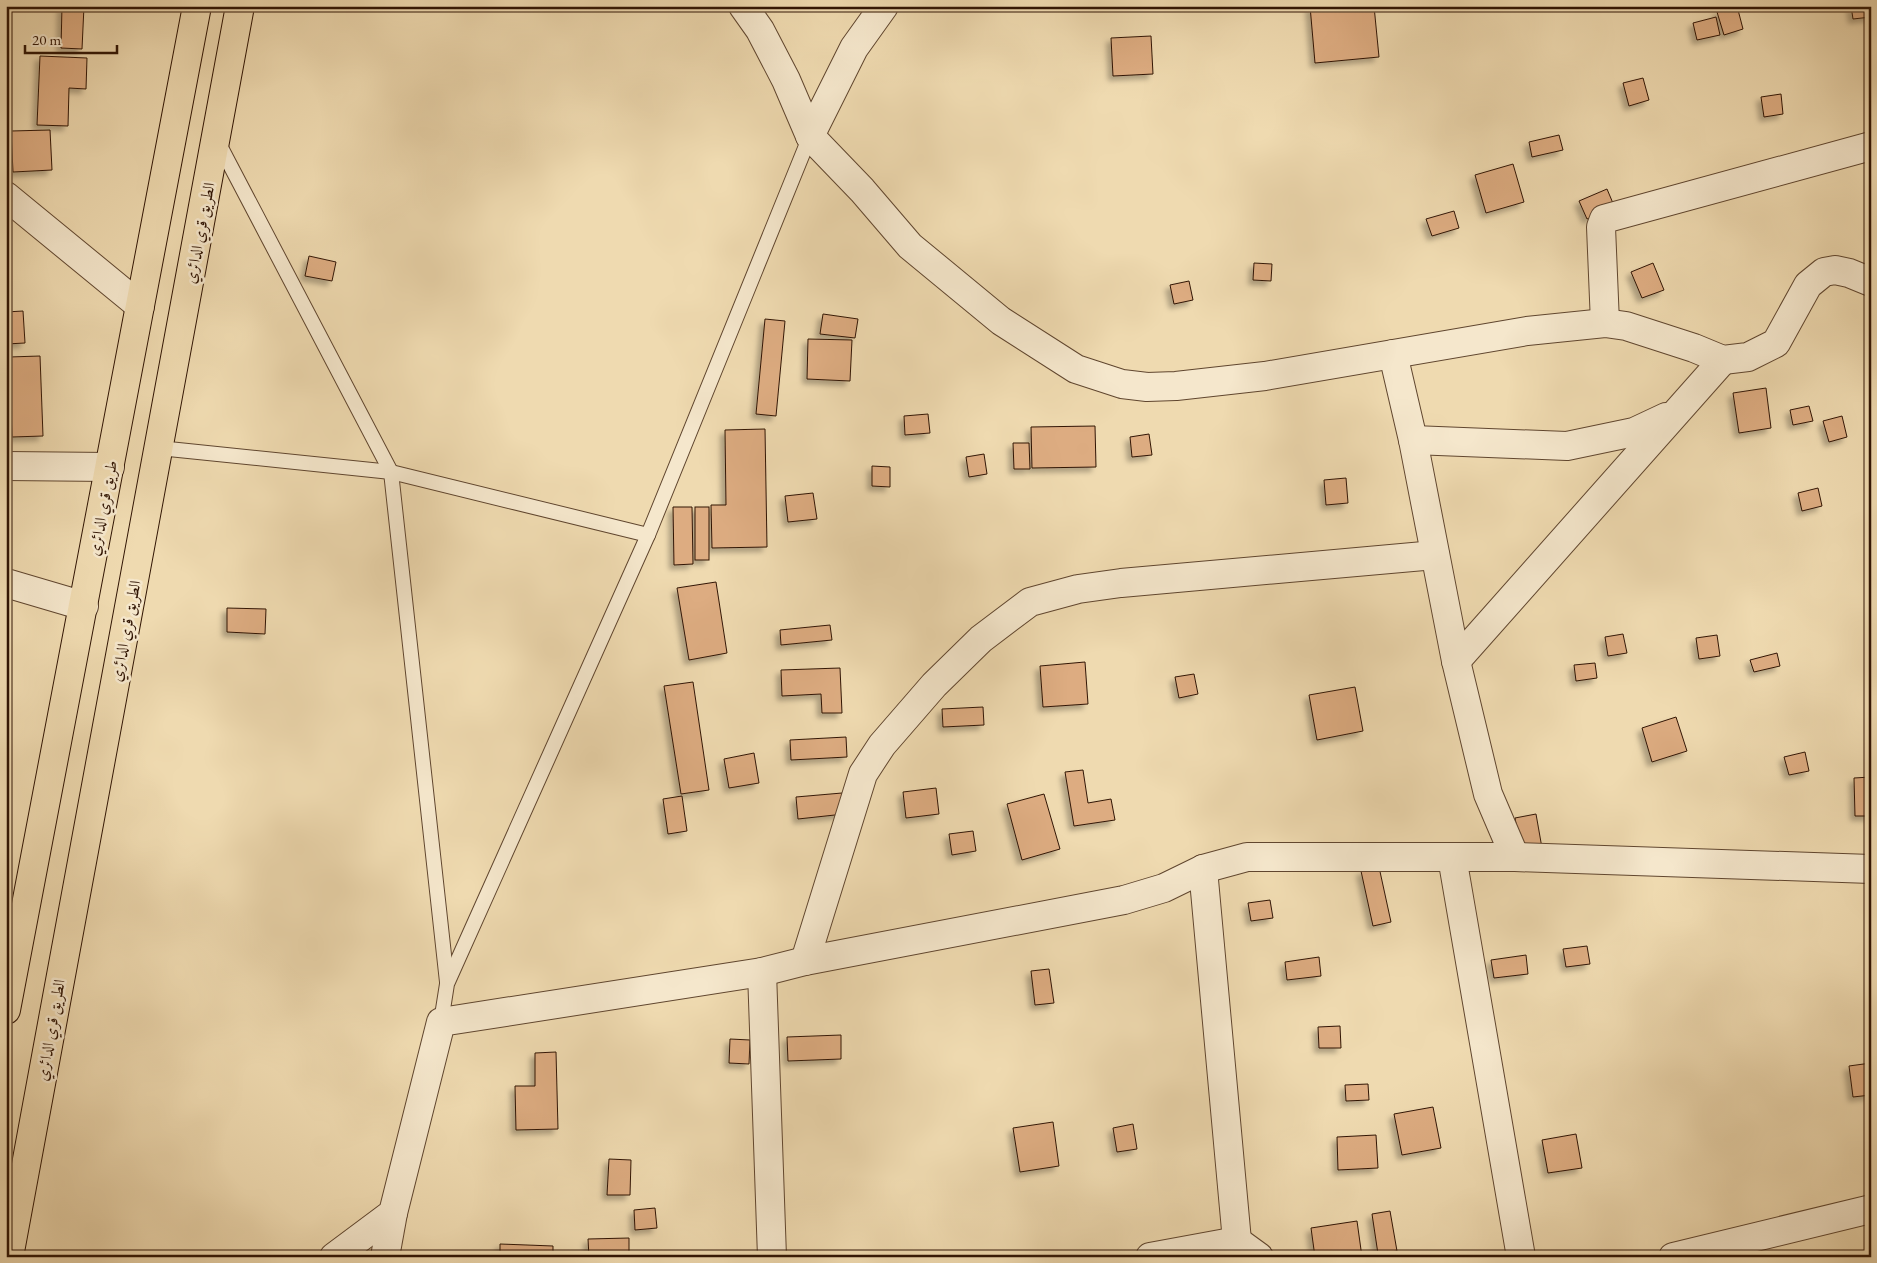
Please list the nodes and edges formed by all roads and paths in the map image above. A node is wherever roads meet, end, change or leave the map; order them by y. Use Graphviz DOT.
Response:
graph roads {
  1 [pos="197,6"];
  2 [pos="240,6"];
  3 [pos="743,6"];
  4 [pos="884,6"];
  5 [pos="810,136"];
  6 [pos="216,139"];
  7 [pos="1871,146"];
  8 [pos="6,196"];
  9 [pos="1871,282"];
  10 [pos="140,306"];
  11 [pos="1605,323"];
  12 [pos="1393,354"];
  13 [pos="1723,360"];
  14 [pos="1676,412"];
  15 [pos="1412,440"];
  16 [pos="159,448"];
  17 [pos="6,466"];
  18 [pos="110,467"];
  19 [pos="391,472"];
  20 [pos="648,535"];
  21 [pos="1435,555"];
  22 [pos="6,583"];
  23 [pos="84,606"];
  24 [pos="1456,661"];
  25 [pos="1452,858"];
  26 [pos="1515,858"];
  27 [pos="1203,869"];
  28 [pos="1871,869"];
  29 [pos="805,961"];
  30 [pos="762,972"];
  31 [pos="447,984"];
  32 [pos="6,1010"];
  33 [pos="441,1022"];
  34 [pos="1871,1209"];
  35 [pos="393,1213"];
  36 [pos="1248,1249"];
  37 [pos="9,1257"];
  38 [pos="334,1257"];
  39 [pos="385,1257"];
  40 [pos="772,1257"];
  41 [pos="1150,1257"];
  42 [pos="1521,1257"];
  43 [pos="1673,1257"];
  1 -- 10 [label="highway, طريق قري الدائري"];
  2 -- 6 [label="highway, الطريق قري الدائري"];
  3 -- 5 [label="street"];
  4 -- 5 [label="street"];
  5 -- 12 [label="street"];
  5 -- 20 [label="lane"];
  6 -- 16 [label="highway, الطريق قري الدائري"];
  6 -- 19 [label="lane"];
  7 -- 11 [label="street"];
  8 -- 10 [label="street"];
  9 -- 13 [label="street"];
  10 -- 18 [label="highway, طريق قري الدائري"];
  11 -- 12 [label="street"];
  11 -- 13 [label="street"];
  12 -- 15 [label="street"];
  13 -- 14 [label="street"];
  14 -- 15 [label="street"];
  14 -- 24 [label="street"];
  15 -- 21 [label="street"];
  16 -- 19 [label="lane"];
  16 -- 37 [label="highway, الطريق قري الدائري"];
  17 -- 18 [label="street"];
  18 -- 23 [label="highway, طريق قري الدائري"];
  19 -- 20 [label="lane"];
  19 -- 31 [label="lane"];
  20 -- 31 [label="lane"];
  21 -- 24 [label="street"];
  21 -- 29 [label="street"];
  22 -- 23 [label="street"];
  23 -- 32 [label="highway, طريق قري الدائري"];
  24 -- 26 [label="street"];
  25 -- 26 [label="street"];
  25 -- 27 [label="street"];
  25 -- 42 [label="street"];
  26 -- 28 [label="street"];
  27 -- 29 [label="street"];
  27 -- 36 [label="street"];
  29 -- 30 [label="street"];
  30 -- 33 [label="street"];
  30 -- 40 [label="street"];
  31 -- 33 [label="lane"];
  33 -- 35 [label="street"];
  34 -- 43 [label="street"];
  35 -- 38 [label="street"];
  35 -- 39 [label="street"];
  36 -- 41 [label="street"];
}
